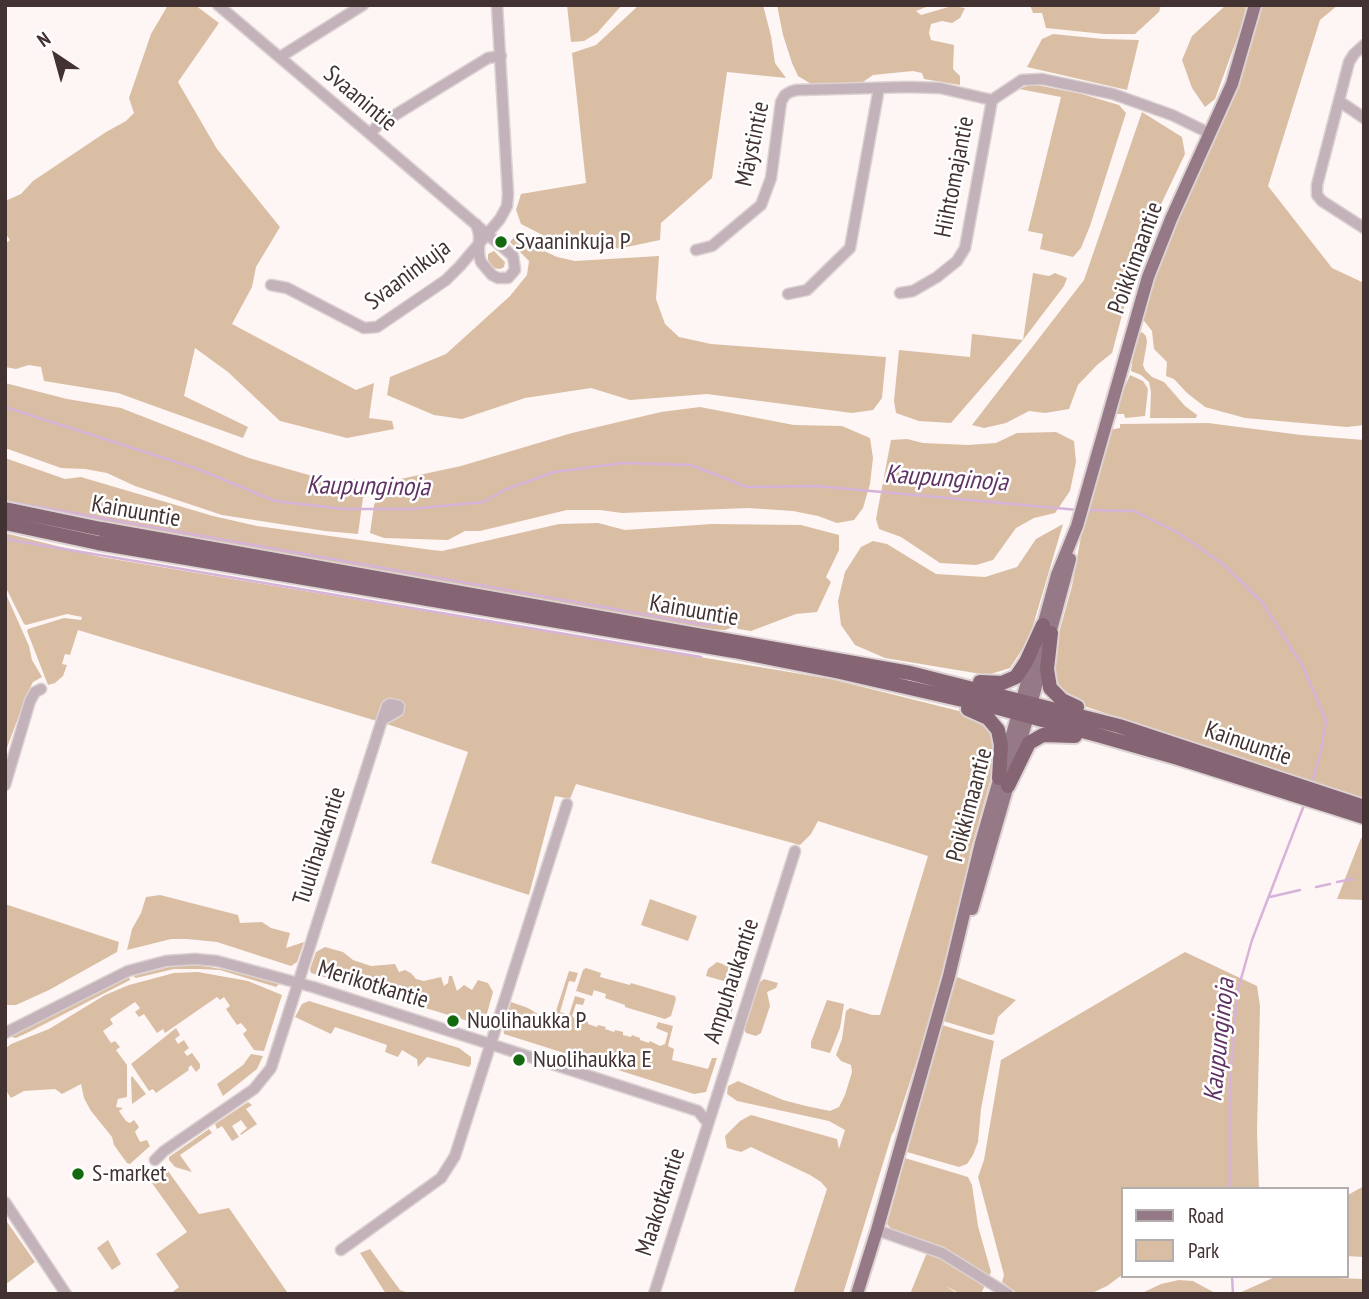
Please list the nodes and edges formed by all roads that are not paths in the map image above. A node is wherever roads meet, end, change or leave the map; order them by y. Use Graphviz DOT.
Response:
graph roads {
  1 [pos="218,5"];
  2 [pos="363,5"];
  3 [pos="497,5"];
  4 [pos="1255,5"];
  5 [pos="1364,44"];
  6 [pos="501,55"];
  7 [pos="280,57"];
  8 [pos="879,88"];
  9 [pos="992,100"];
  10 [pos="1339,101"];
  11 [pos="1364,118"];
  12 [pos="1209,133"];
  13 [pos="370,134"];
  14 [pos="476,224"];
  15 [pos="1364,228"];
  16 [pos="488,234"];
  17 [pos="479,244"];
  18 [pos="695,250"];
  19 [pos="271,285"];
  20 [pos="900,293"];
  21 [pos="788,294"];
  22 [pos="5,509"];
  23 [pos="5,523"];
  24 [pos="1047,629"];
  25 [pos="930,678"];
  26 [pos="904,687"];
  27 [pos="41,689"];
  28 [pos="1025,708"];
  29 [pos="382,720"];
  30 [pos="1134,738"];
  31 [pos="1004,782"];
  32 [pos="5,785"];
  33 [pos="1317,796"];
  34 [pos="566,804"];
  35 [pos="1364,807"];
  36 [pos="1364,817"];
  37 [pos="795,851"];
  38 [pos="297,984"];
  39 [pos="24,1022"];
  40 [pos="5,1025"];
  41 [pos="5,1033"];
  42 [pos="489,1044"];
  43 [pos="707,1122"];
  44 [pos="155,1160"];
  45 [pos="5,1202"];
  46 [pos="877,1230"];
  47 [pos="341,1250"];
  48 [pos="66,1294"];
  49 [pos="654,1294"];
  50 [pos="857,1294"];
  51 [pos="1008,1294"];
  1 -- 7 [label="street, Svaanintie"];
  2 -- 7 [label="street"];
  3 -- 6 [label="street, Svaaninkuja"];
  4 -- 12 [label="main road, Poikkimaantie"];
  5 -- 10 [label="street"];
  6 -- 13 [label="street"];
  6 -- 16 [label="street, Svaaninkuja"];
  7 -- 13 [label="street, Svaanintie"];
  8 -- 9 [label="street, Mäystintie"];
  8 -- 18 [label="street, Mäystintie"];
  8 -- 21 [label="street"];
  9 -- 12 [label="street, Hiihtomajantie"];
  9 -- 20 [label="street, Hiihtomajantie"];
  10 -- 11 [label="street"];
  10 -- 15 [label="street"];
  12 -- 24 [label="main road, Poikkimaantie"];
  13 -- 14 [label="street, Svaanintie"];
  14 -- 16 [label="street, Svaanintie"];
  14 -- 17 [label="street, Svaanintie"];
  16 -- 17 [label="street, Svaaninkuja"];
  16 -- 17 [label="street, Svaanintie"];
  17 -- 19 [label="street, Svaaninkuja"];
  22 -- 25 [label="highway, Kainuuntie"];
  23 -- 26 [label="highway, Kainuuntie"];
  24 -- 25 [label="highway"];
  24 -- 28 [label="main road, Poikkimaantie"];
  24 -- 30 [label="highway"];
  25 -- 28 [label="highway, Kainuuntie"];
  26 -- 28 [label="highway, Kainuuntie"];
  26 -- 31 [label="highway"];
  27 -- 32 [label="street"];
  28 -- 30 [label="highway, Kainuuntie"];
  28 -- 31 [label="main road, Poikkimaantie"];
  29 -- 38 [label="street, Tuulihaukantie"];
  30 -- 31 [label="highway"];
  30 -- 33 [label="highway, Kainuuntie"];
  31 -- 46 [label="main road, Poikkimaantie"];
  33 -- 35 [label="highway, Kainuuntie"];
  33 -- 36 [label="highway, Kainuuntie"];
  34 -- 42 [label="street"];
  37 -- 43 [label="street, Ampuhaukantie"];
  38 -- 39 [label="street, Merikotkantie"];
  38 -- 42 [label="street, Merikotkantie"];
  38 -- 44 [label="street, Tuulihaukantie"];
  39 -- 40 [label="street, Merikotkantie"];
  39 -- 41 [label="street, Merikotkantie"];
  42 -- 43 [label="street, Merikotkantie"];
  42 -- 47 [label="street"];
  43 -- 49 [label="street, Maakotkantie"];
  45 -- 48 [label="street"];
  46 -- 50 [label="main road, Poikkimaantie"];
  46 -- 51 [label="street"];
}
